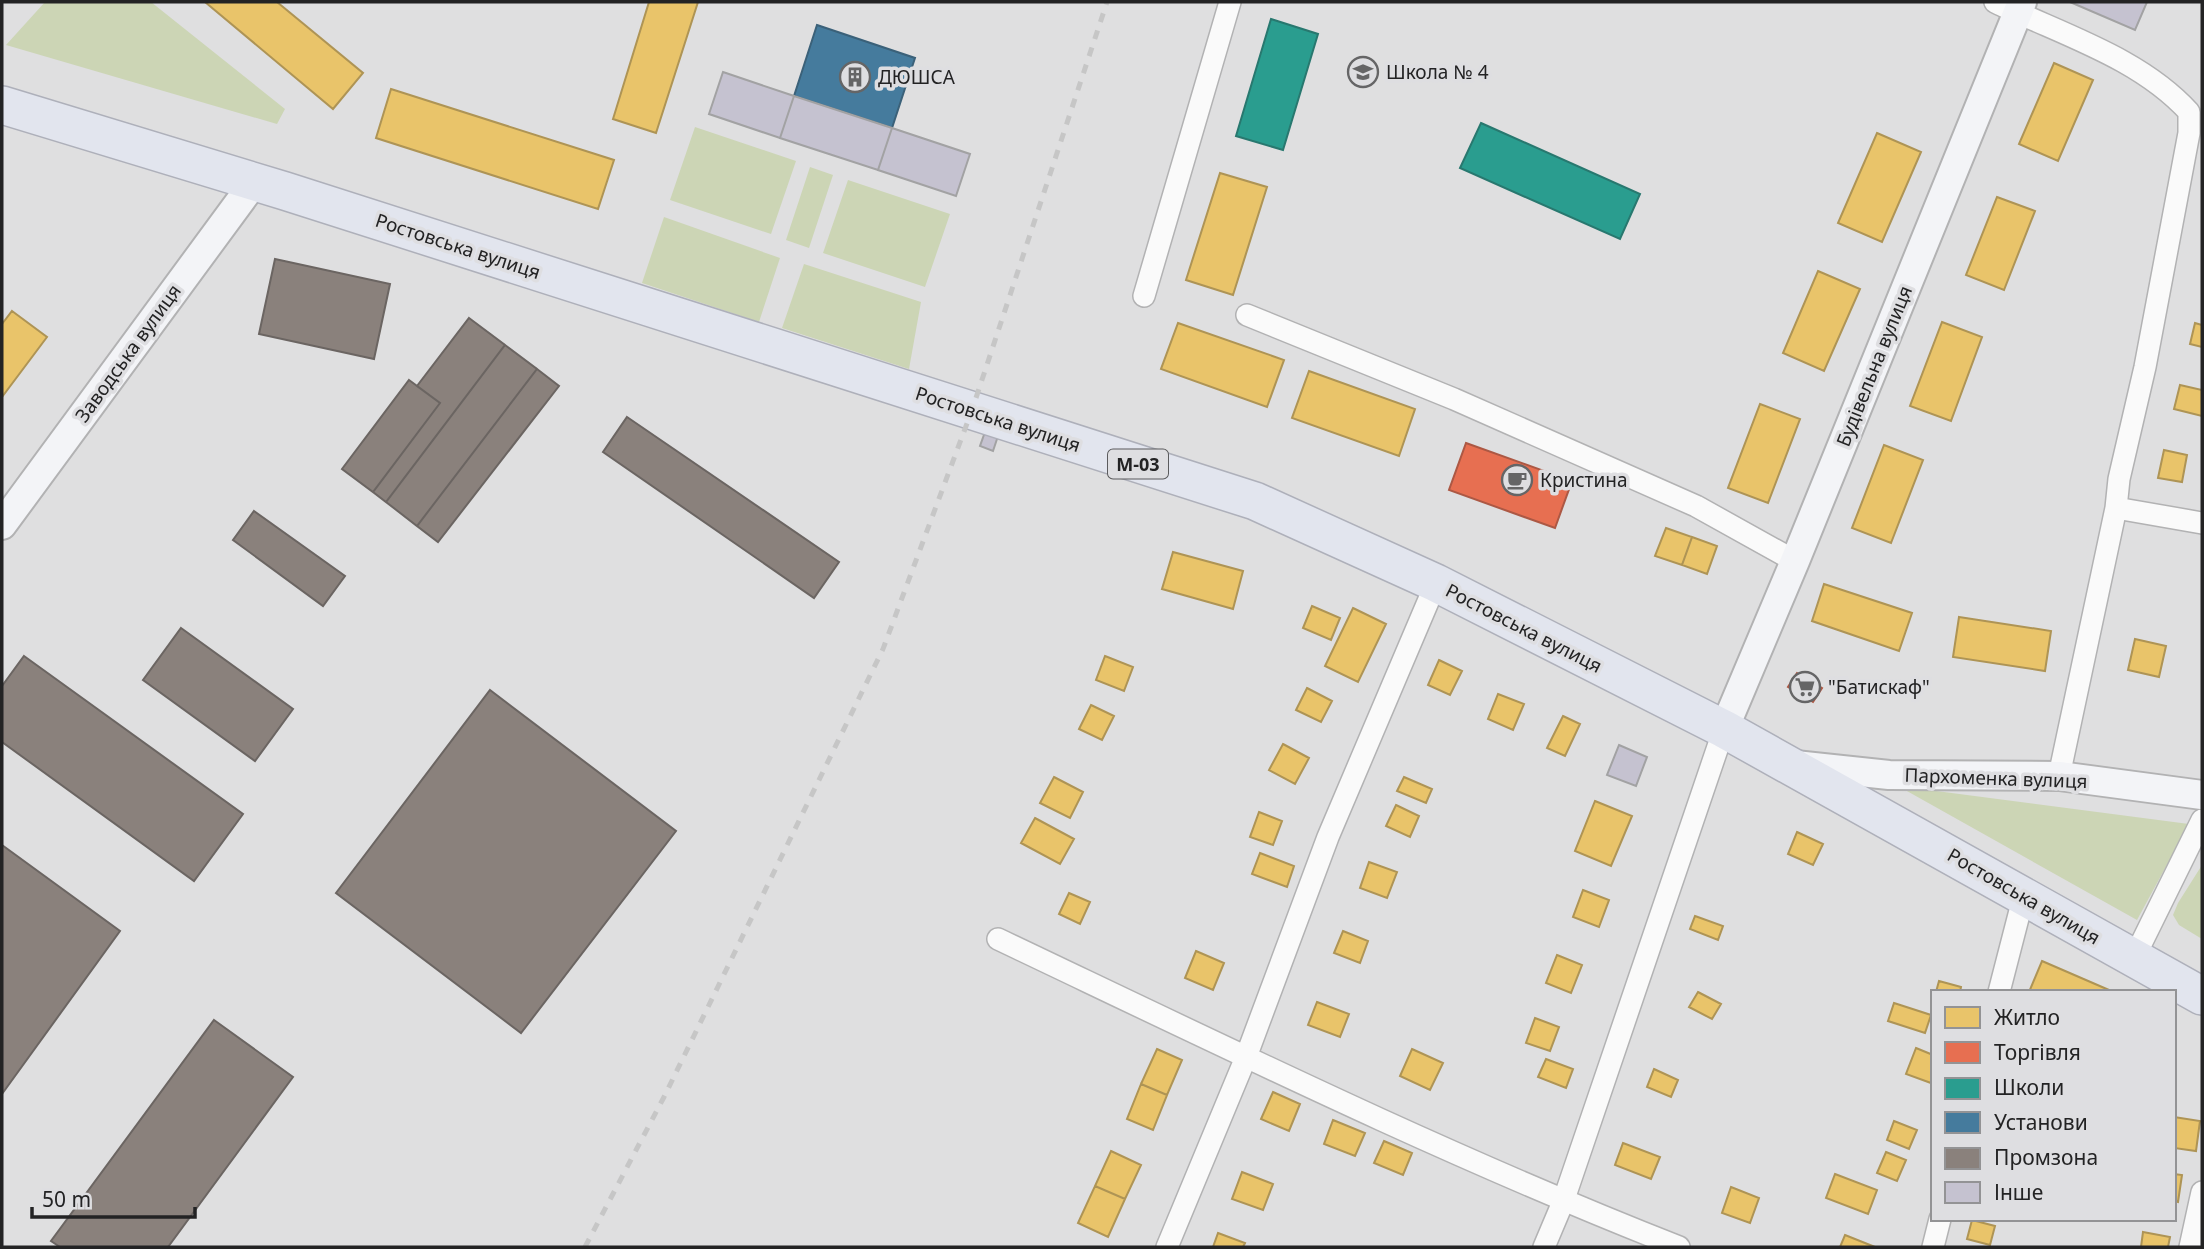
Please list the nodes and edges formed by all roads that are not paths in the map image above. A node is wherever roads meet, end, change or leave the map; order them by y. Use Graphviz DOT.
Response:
graph roads {
  1 [pos="1230,2"];
  2 [pos="2011,5"];
  3 [pos="2,105"];
  4 [pos="255,181"];
  5 [pos="1144,296"];
  6 [pos="1247,314"];
  7 [pos="2116,508"];
  8 [pos="2202,523"];
  9 [pos="2,525"];
  10 [pos="1795,561"];
  11 [pos="1436,583"];
  12 [pos="1724,729"];
  13 [pos="1789,764"];
  14 [pos="2059,776"];
  15 [pos="2202,795"];
  16 [pos="2202,820"];
  17 [pos="2024,895"];
  18 [pos="998,939"];
  19 [pos="2134,958"];
  20 [pos="2000,990"];
  21 [pos="2202,996"];
  22 [pos="1246,1057"];
  23 [pos="2202,1192"];
  24 [pos="1563,1202"];
  25 [pos="1940,1221"];
  26 [pos="1167,1247"];
  27 [pos="1544,1247"];
  28 [pos="1679,1247"];
  29 [pos="1933,1247"];
  30 [pos="2190,1247"];
  1 -- 5 [label="street"];
  2 -- 7 [label="street"];
  2 -- 10 [label="main road, Будівельна вулиця"];
  3 -- 4 [label="highway, Ростовська вулиця / М-03"];
  4 -- 9 [label="main road, Заводська вулиця"];
  4 -- 11 [label="highway, Ростовська вулиця / М-03"];
  6 -- 10 [label="street"];
  7 -- 8 [label="street"];
  7 -- 14 [label="street"];
  10 -- 12 [label="main road, Будівельна вулиця"];
  11 -- 12 [label="highway, Ростовська вулиця / М-03"];
  11 -- 22 [label="street"];
  12 -- 13 [label="highway, Ростовська вулиця / М-03"];
  12 -- 24 [label="street"];
  13 -- 14 [label="main road, Пархоменка вулиця"];
  13 -- 17 [label="highway, Ростовська вулиця / М-03"];
  14 -- 15 [label="main road, Пархоменка вулиця"];
  16 -- 19 [label="street"];
  17 -- 19 [label="highway, Ростовська вулиця / М-03"];
  17 -- 20 [label="street"];
  18 -- 22 [label="street"];
  19 -- 21 [label="highway, Ростовська вулиця / М-03"];
  22 -- 24 [label="street"];
  22 -- 26 [label="street"];
  23 -- 30 [label="street"];
  24 -- 27 [label="street"];
  24 -- 28 [label="street"];
  25 -- 29 [label="street"];
}
